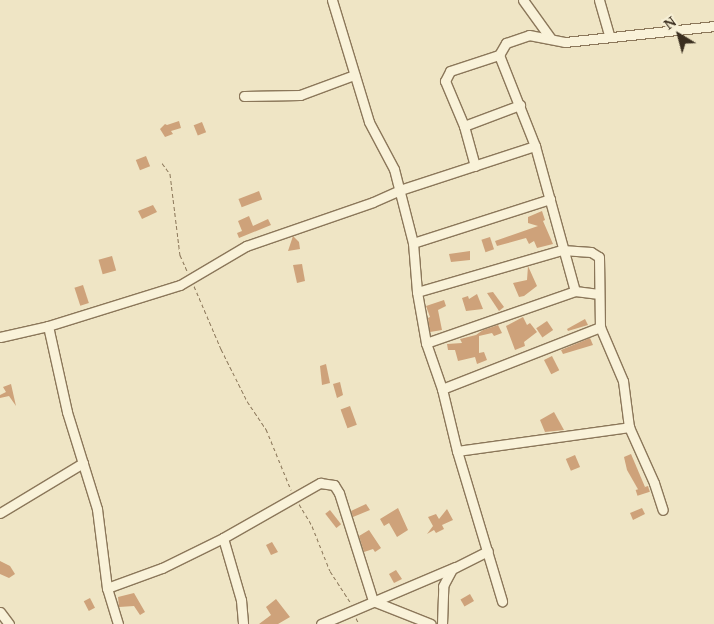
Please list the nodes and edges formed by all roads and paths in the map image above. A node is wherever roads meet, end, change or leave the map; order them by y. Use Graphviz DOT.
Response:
graph roads {
  1 [pos="332,0"];
  2 [pos="523,0"];
  3 [pos="599,0"];
  4 [pos="714,26"];
  5 [pos="609,35"];
  6 [pos="552,39"];
  7 [pos="499,56"];
  8 [pos="354,75"];
  9 [pos="244,96"];
  10 [pos="520,105"];
  11 [pos="464,126"];
  12 [pos="535,146"];
  13 [pos="162,163"];
  14 [pos="475,166"];
  15 [pos="400,190"];
  16 [pos="550,199"];
  17 [pos="413,243"];
  18 [pos="562,250"];
  19 [pos="191,280"];
  20 [pos="575,291"];
  21 [pos="418,292"];
  22 [pos="599,294"];
  23 [pos="48,326"];
  24 [pos="600,327"];
  25 [pos="0,337"];
  26 [pos="426,343"];
  27 [pos="442,389"];
  28 [pos="629,428"];
  29 [pos="457,451"];
  30 [pos="83,463"];
  31 [pos="295,497"];
  32 [pos="662,510"];
  33 [pos="0,513"];
  34 [pos="223,538"];
  35 [pos="488,551"];
  36 [pos="456,567"];
  37 [pos="107,588"];
  38 [pos="373,601"];
  39 [pos="502,601"];
  40 [pos="353,609"];
  41 [pos="0,612"];
  42 [pos="9,624"];
  43 [pos="118,624"];
  44 [pos="243,624"];
  45 [pos="321,624"];
  46 [pos="359,624"];
  47 [pos="431,624"];
  48 [pos="442,624"];
  1 -- 8 [label="street"];
  2 -- 6 [label="street"];
  3 -- 5 [label="street"];
  4 -- 5 [label="street"];
  5 -- 6 [label="street"];
  6 -- 7 [label="street"];
  7 -- 10 [label="street"];
  7 -- 11 [label="street"];
  8 -- 9 [label="street"];
  8 -- 15 [label="street"];
  10 -- 11 [label="street"];
  10 -- 12 [label="street"];
  11 -- 14 [label="street"];
  12 -- 14 [label="street"];
  12 -- 16 [label="street"];
  13 -- 19 [label="path"];
  14 -- 15 [label="street"];
  15 -- 17 [label="street"];
  15 -- 19 [label="street"];
  16 -- 17 [label="street"];
  16 -- 18 [label="street"];
  17 -- 21 [label="street"];
  18 -- 20 [label="street"];
  18 -- 21 [label="street"];
  18 -- 22 [label="street"];
  19 -- 23 [label="street"];
  19 -- 31 [label="path"];
  20 -- 22 [label="street"];
  20 -- 26 [label="street"];
  21 -- 26 [label="street"];
  22 -- 24 [label="street"];
  23 -- 25 [label="street"];
  23 -- 30 [label="street"];
  24 -- 27 [label="street"];
  24 -- 28 [label="street"];
  26 -- 27 [label="street"];
  27 -- 29 [label="street"];
  28 -- 29 [label="street"];
  28 -- 32 [label="street"];
  29 -- 35 [label="street"];
  30 -- 33 [label="street"];
  30 -- 37 [label="street"];
  31 -- 34 [label="street"];
  31 -- 38 [label="street"];
  31 -- 40 [label="path"];
  34 -- 37 [label="street"];
  34 -- 44 [label="street"];
  35 -- 36 [label="street"];
  35 -- 39 [label="street"];
  36 -- 38 [label="street"];
  36 -- 48 [label="street"];
  37 -- 43 [label="street"];
  38 -- 40 [label="street"];
  38 -- 47 [label="street"];
  40 -- 45 [label="street"];
  40 -- 46 [label="path"];
  41 -- 42 [label="street"];
}
